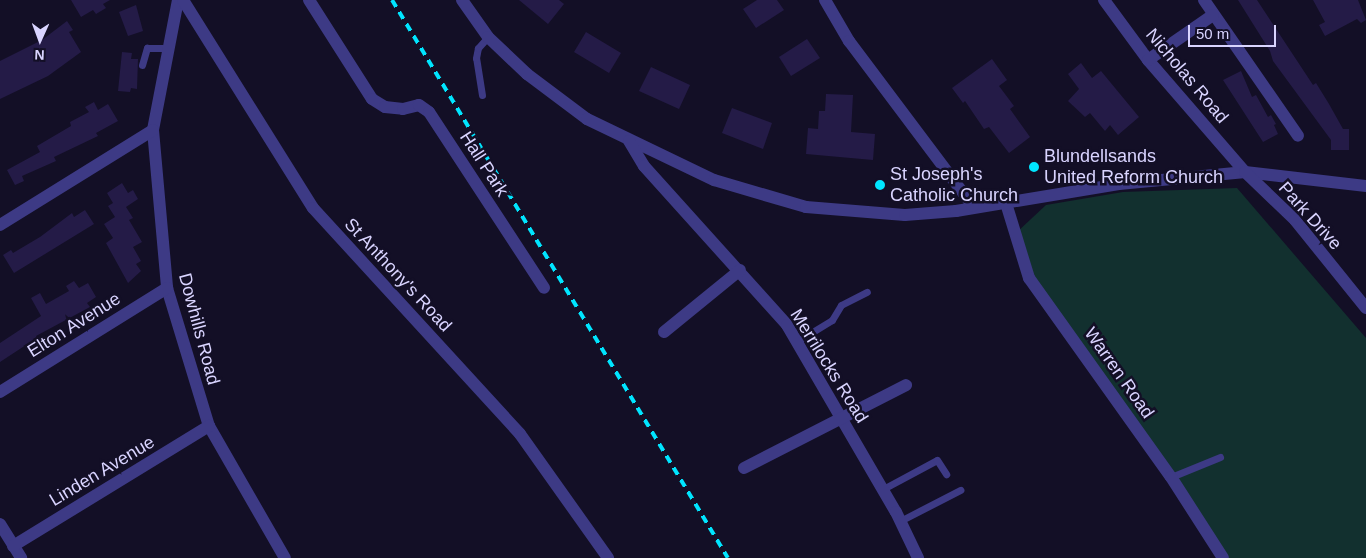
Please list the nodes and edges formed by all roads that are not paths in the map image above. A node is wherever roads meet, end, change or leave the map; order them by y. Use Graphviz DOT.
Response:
graph roads {
  1 [pos="178,0"];
  2 [pos="183,0"];
  3 [pos="309,0"];
  4 [pos="462,0"];
  5 [pos="824,0"];
  6 [pos="1104,0"];
  7 [pos="1204,0"];
  8 [pos="1213,15"];
  9 [pos="488,37"];
  10 [pos="169,48"];
  11 [pos="1148,60"];
  12 [pos="142,66"];
  13 [pos="482,95"];
  14 [pos="153,130"];
  15 [pos="1298,136"];
  16 [pos="629,141"];
  17 [pos="1245,172"];
  18 [pos="1366,186"];
  19 [pos="1005,200"];
  20 [pos="973,206"];
  21 [pos="0,225"];
  22 [pos="740,270"];
  23 [pos="167,288"];
  24 [pos="544,288"];
  25 [pos="867,292"];
  26 [pos="1366,308"];
  27 [pos="664,332"];
  28 [pos="796,342"];
  29 [pos="906,385"];
  30 [pos="0,392"];
  31 [pos="841,418"];
  32 [pos="209,426"];
  33 [pos="1220,457"];
  34 [pos="744,468"];
  35 [pos="946,474"];
  36 [pos="1171,478"];
  37 [pos="883,489"];
  38 [pos="960,490"];
  39 [pos="900,521"];
  40 [pos="0,524"];
  41 [pos="13,546"];
  42 [pos="21,558"];
  43 [pos="285,558"];
  44 [pos="608,558"];
  45 [pos="918,558"];
  46 [pos="1223,558"];
  1 -- 10 [label="street, Dowhills Road"];
  2 -- 44 [label="street, St Anthony's Road"];
  3 -- 24 [label="street, Hall Park"];
  4 -- 9 [label="street"];
  5 -- 20 [label="street"];
  6 -- 11 [label="street, Nicholas Road"];
  7 -- 8 [label="street"];
  8 -- 11 [label="street"];
  8 -- 15 [label="street"];
  9 -- 13 [label="lane"];
  9 -- 16 [label="street"];
  10 -- 12 [label="lane"];
  10 -- 14 [label="street, Dowhills Road"];
  11 -- 17 [label="street, Nicholas Road"];
  14 -- 21 [label="street"];
  14 -- 23 [label="street, Dowhills Road"];
  16 -- 20 [label="street"];
  16 -- 22 [label="street, Merrilocks Road"];
  17 -- 18 [label="street"];
  17 -- 19 [label="street"];
  17 -- 26 [label="street, Park Drive"];
  19 -- 20 [label="street"];
  19 -- 36 [label="street, Warren Road"];
  22 -- 27 [label="street"];
  22 -- 28 [label="street, Merrilocks Road"];
  23 -- 30 [label="street, Elton Avenue"];
  23 -- 32 [label="street, Dowhills Road"];
  25 -- 28 [label="lane"];
  28 -- 31 [label="street, Merrilocks Road"];
  29 -- 31 [label="street"];
  31 -- 34 [label="street"];
  31 -- 37 [label="street, Merrilocks Road"];
  32 -- 41 [label="street, Linden Avenue"];
  32 -- 43 [label="street, Dowhills Road"];
  33 -- 36 [label="lane"];
  35 -- 37 [label="lane"];
  36 -- 46 [label="street, Warren Road"];
  37 -- 39 [label="street, Merrilocks Road"];
  38 -- 39 [label="lane"];
  39 -- 45 [label="street, Merrilocks Road"];
  40 -- 41 [label="street"];
  41 -- 42 [label="street"];
}
